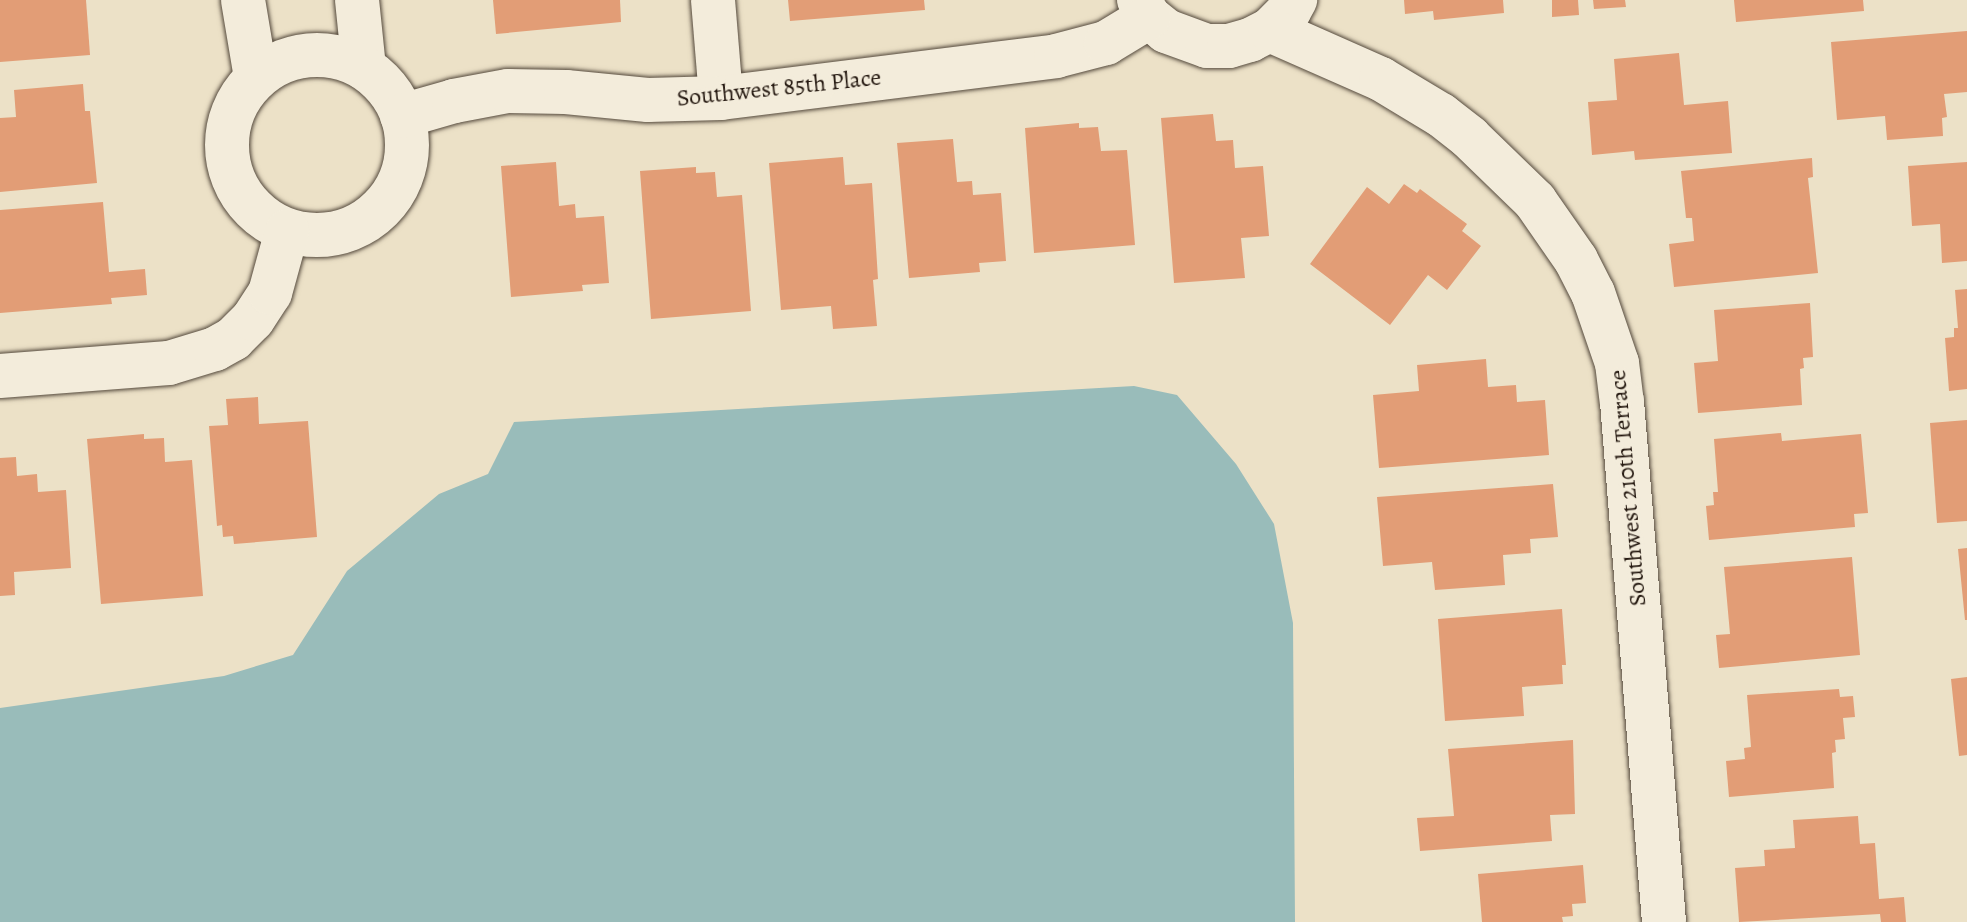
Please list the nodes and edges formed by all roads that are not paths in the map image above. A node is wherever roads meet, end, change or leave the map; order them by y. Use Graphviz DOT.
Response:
graph roads {
  1 [pos="243,0"];
  2 [pos="357,0"];
  3 [pos="713,0"];
  4 [pos="1144,8"];
  5 [pos="1282,15"];
  6 [pos="364,68"];
  7 [pos="256,78"];
  8 [pos="721,98"];
  9 [pos="402,116"];
  10 [pos="287,231"];
  11 [pos="0,376"];
  12 [pos="1664,922"];
  1 -- 7 [label="street"];
  2 -- 6 [label="street"];
  3 -- 8 [label="street"];
  4 -- 5 [label="street"];
  4 -- 8 [label="street, Southwest 85th Place"];
  5 -- 12 [label="street, Southwest 210th Terrace"];
  6 -- 7 [label="street"];
  6 -- 9 [label="street"];
  7 -- 10 [label="street"];
  8 -- 9 [label="street, Southwest 85th Place"];
  9 -- 10 [label="street"];
  10 -- 11 [label="street"];
}
